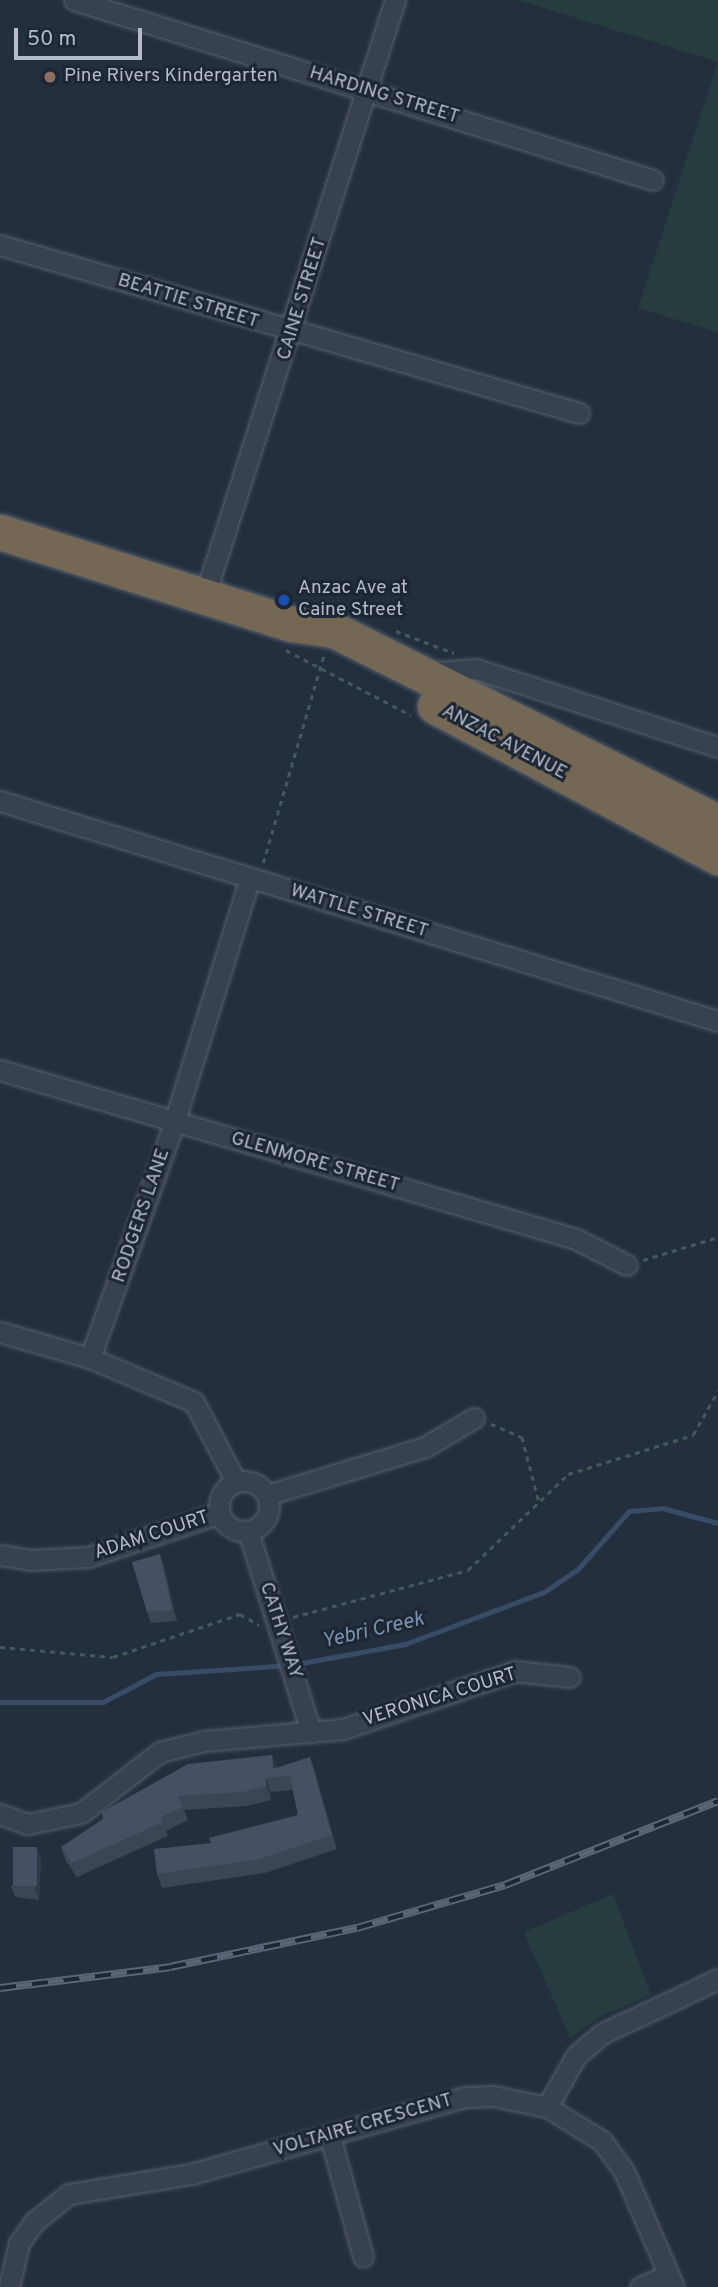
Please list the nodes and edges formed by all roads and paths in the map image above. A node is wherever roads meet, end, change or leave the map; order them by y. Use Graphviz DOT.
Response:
graph roads {
  1 [pos="74,0"];
  2 [pos="396,0"];
  3 [pos="368,90"];
  4 [pos="653,180"];
  5 [pos="0,245"];
  6 [pos="294,331"];
  7 [pos="579,412"];
  8 [pos="0,532"];
  9 [pos="205,595"];
  10 [pos="292,624"];
  11 [pos="325,648"];
  12 [pos="424,674"];
  13 [pos="718,747"];
  14 [pos="0,801"];
  15 [pos="718,822"];
  16 [pos="718,858"];
  17 [pos="250,878"];
  18 [pos="718,1021"];
  19 [pos="0,1070"];
  20 [pos="174,1123"];
  21 [pos="718,1237"];
  22 [pos="627,1265"];
  23 [pos="0,1332"];
  24 [pos="90,1358"];
  25 [pos="718,1391"];
  26 [pos="474,1418"];
  27 [pos="236,1482"];
  28 [pos="267,1495"];
  29 [pos="539,1502"];
  30 [pos="220,1513"];
  31 [pos="248,1531"];
  32 [pos="0,1555"];
  33 [pos="277,1621"];
  34 [pos="0,1647"];
  35 [pos="570,1677"];
  36 [pos="311,1732"];
  37 [pos="0,1814"];
  38 [pos="718,1979"];
  39 [pos="547,2107"];
  40 [pos="330,2136"];
  41 [pos="363,2257"];
  42 [pos="671,2281"];
  43 [pos="9,2287"];
  44 [pos="640,2287"];
  1 -- 3 [label="street, HARDING STREET"];
  2 -- 3 [label="street, CAINE STREET"];
  3 -- 4 [label="street, HARDING STREET"];
  3 -- 6 [label="street, CAINE STREET"];
  5 -- 6 [label="street, BEATTIE STREET"];
  6 -- 7 [label="street, BEATTIE STREET"];
  6 -- 9 [label="street, CAINE STREET"];
  8 -- 9 [label="highway, ANZAC AVENUE"];
  9 -- 10 [label="highway, ANZAC AVENUE"];
  10 -- 11 [label="highway, ANZAC AVENUE"];
  10 -- 12 [label="highway, ANZAC AVENUE"];
  11 -- 16 [label="highway, ANZAC AVENUE"];
  11 -- 17 [label="path"];
  12 -- 13 [label="street"];
  12 -- 15 [label="highway, ANZAC AVENUE"];
  14 -- 17 [label="street, WATTLE STREET"];
  17 -- 18 [label="street, WATTLE STREET"];
  17 -- 20 [label="street, RODGERS LANE"];
  19 -- 20 [label="street, GLENMORE STREET"];
  20 -- 22 [label="street, GLENMORE STREET"];
  20 -- 24 [label="street, RODGERS LANE"];
  21 -- 22 [label="path"];
  23 -- 24 [label="street"];
  24 -- 27 [label="street"];
  25 -- 29 [label="path"];
  26 -- 28 [label="street"];
  26 -- 29 [label="path"];
  27 -- 28 [label="street"];
  27 -- 30 [label="street"];
  28 -- 31 [label="street"];
  29 -- 33 [label="path"];
  30 -- 31 [label="street"];
  30 -- 32 [label="street, ADAM COURT"];
  31 -- 33 [label="street, CATHY WAY"];
  33 -- 34 [label="path"];
  33 -- 36 [label="street, CATHY WAY"];
  35 -- 36 [label="street, VERONICA COURT"];
  36 -- 37 [label="street, VERONICA COURT"];
  38 -- 39 [label="street"];
  39 -- 40 [label="street, VOLTAIRE CRESCENT"];
  39 -- 42 [label="street, VOLTAIRE CRESCENT"];
  40 -- 41 [label="street"];
  40 -- 43 [label="street, VOLTAIRE CRESCENT"];
  42 -- 44 [label="street"];
}
